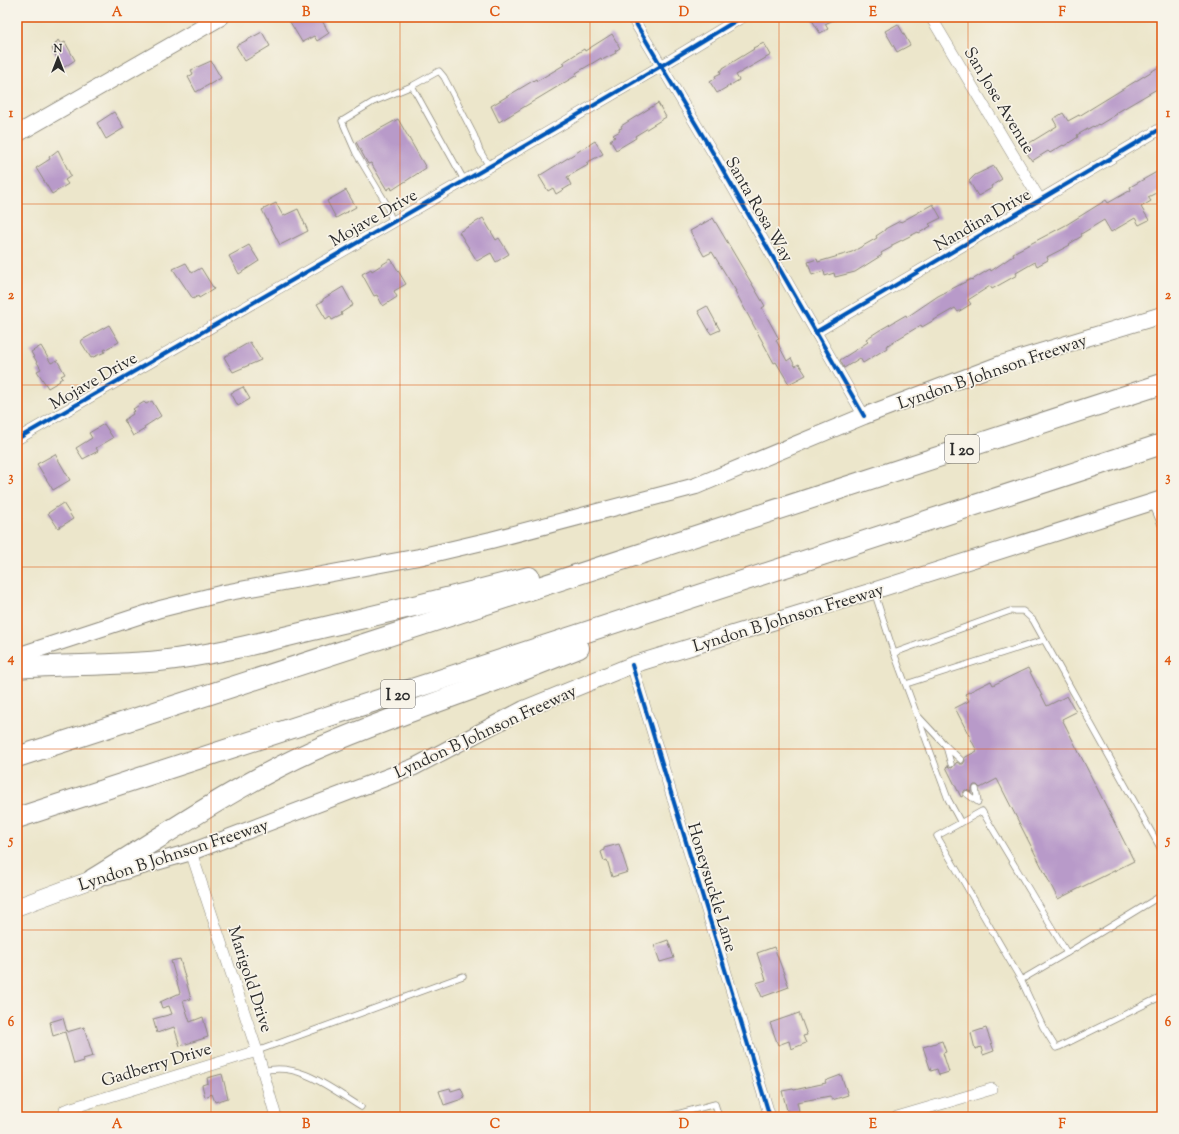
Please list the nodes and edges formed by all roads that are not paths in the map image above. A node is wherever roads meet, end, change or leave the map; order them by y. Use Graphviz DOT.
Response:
graph roads {
  1 [pos="221,17"];
  2 [pos="632,17"];
  3 [pos="742,17"];
  4 [pos="931,17"];
  5 [pos="661,66"];
  6 [pos="412,86"];
  7 [pos="1162,128"];
  8 [pos="17,134"];
  9 [pos="489,166"];
  10 [pos="464,180"];
  11 [pos="1040,200"];
  12 [pos="392,221"];
  13 [pos="1162,315"];
  14 [pos="816,332"];
  15 [pos="1162,384"];
  16 [pos="864,416"];
  17 [pos="17,439"];
  18 [pos="1162,444"];
  19 [pos="1157,500"];
  20 [pos="762,514"];
  21 [pos="1162,527"];
  22 [pos="778,570"];
  23 [pos="874,591"];
  24 [pos="1044,640"];
  25 [pos="894,653"];
  26 [pos="17,656"];
  27 [pos="632,665"];
  28 [pos="17,668"];
  29 [pos="906,684"];
  30 [pos="916,714"];
  31 [pos="946,746"];
  32 [pos="17,757"];
  33 [pos="961,760"];
  34 [pos="951,764"];
  35 [pos="976,789"];
  36 [pos="967,794"];
  37 [pos="978,802"];
  38 [pos="982,811"];
  39 [pos="17,818"];
  40 [pos="961,823"];
  41 [pos="1162,851"];
  42 [pos="190,852"];
  43 [pos="94,879"];
  44 [pos="1162,895"];
  45 [pos="17,907"];
  46 [pos="1067,953"];
  47 [pos="463,976"];
  48 [pos="1021,980"];
  49 [pos="1162,996"];
  50 [pos="257,1051"];
  51 [pos="263,1071"];
  52 [pos="992,1090"];
  53 [pos="361,1107"];
  54 [pos="65,1110"];
  55 [pos="276,1117"];
  56 [pos="666,1117"];
  57 [pos="719,1117"];
  58 [pos="770,1117"];
  59 [pos="897,1117"];
  1 -- 8 [label="main road"];
  2 -- 5 [label="street, Santa Rosa Way"];
  3 -- 5 [label="street, Mojave Drive"];
  4 -- 11 [label="street, San Jose Avenue"];
  5 -- 9 [label="street, Mojave Drive"];
  5 -- 14 [label="street, Santa Rosa Way"];
  6 -- 9 [label="lane"];
  6 -- 10 [label="lane"];
  6 -- 12 [label="lane"];
  7 -- 11 [label="street, Nandina Drive"];
  9 -- 10 [label="street, Mojave Drive"];
  10 -- 12 [label="street, Mojave Drive"];
  11 -- 14 [label="street, Nandina Drive"];
  12 -- 17 [label="street, Mojave Drive"];
  13 -- 16 [label="main road, Lyndon B Johnson Freeway"];
  14 -- 16 [label="street, Santa Rosa Way"];
  15 -- 20 [label="highway, I 20"];
  16 -- 26 [label="main road, Lyndon B Johnson Freeway"];
  18 -- 22 [label="highway, I 20"];
  19 -- 21 [label="lane"];
  19 -- 23 [label="main road, Lyndon B Johnson Freeway"];
  20 -- 28 [label="highway"];
  20 -- 32 [label="highway, I 20"];
  22 -- 39 [label="highway, I 20"];
  22 -- 43 [label="highway"];
  23 -- 25 [label="lane"];
  23 -- 27 [label="main road, Lyndon B Johnson Freeway"];
  24 -- 25 [label="lane"];
  24 -- 29 [label="lane"];
  24 -- 41 [label="lane"];
  25 -- 29 [label="lane"];
  27 -- 42 [label="main road, Lyndon B Johnson Freeway"];
  27 -- 58 [label="street, Honeysuckle Lane"];
  29 -- 30 [label="lane"];
  30 -- 31 [label="lane"];
  30 -- 40 [label="lane"];
  31 -- 33 [label="lane"];
  31 -- 34 [label="lane"];
  35 -- 37 [label="lane"];
  36 -- 37 [label="lane"];
  37 -- 38 [label="lane"];
  38 -- 40 [label="lane"];
  38 -- 46 [label="lane"];
  40 -- 48 [label="lane"];
  42 -- 43 [label="main road, Lyndon B Johnson Freeway"];
  42 -- 50 [label="street, Marigold Drive"];
  43 -- 45 [label="main road, Lyndon B Johnson Freeway"];
  44 -- 46 [label="lane"];
  46 -- 48 [label="lane"];
  47 -- 50 [label="lane"];
  48 -- 49 [label="lane"];
  50 -- 51 [label="street, Marigold Drive"];
  50 -- 54 [label="street, Gadberry Drive"];
  51 -- 53 [label="lane"];
  51 -- 55 [label="street, Marigold Drive"];
  52 -- 59 [label="street"];
  56 -- 57 [label="lane"];
}
